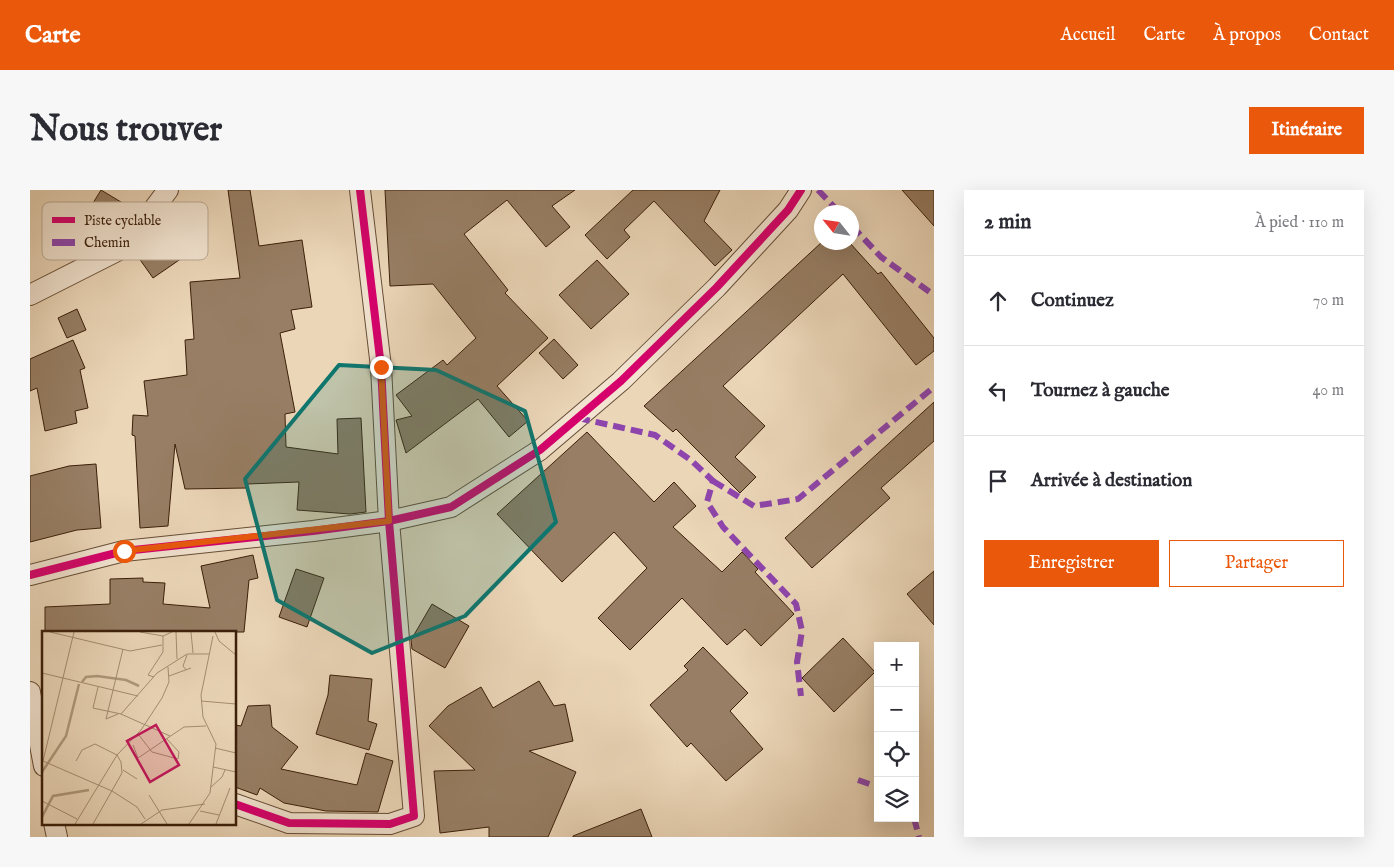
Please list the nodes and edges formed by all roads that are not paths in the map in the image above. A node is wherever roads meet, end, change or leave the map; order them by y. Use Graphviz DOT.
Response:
graph roads {
  1 [pos="168,190"];
  2 [pos="360,190"];
  3 [pos="801,190"];
  4 [pos="159,202"];
  5 [pos="99,260"];
  6 [pos="30,295"];
  7 [pos="389,521"];
  8 [pos="30,575"];
  9 [pos="30,692"];
  10 [pos="42,755"];
  11 [pos="236,804"];
  12 [pos="54,824"];
  13 [pos="57,837"];
  1 -- 4 [label="street"];
  2 -- 7 [label="street"];
  3 -- 7 [label="street"];
  5 -- 6 [label="street"];
  7 -- 8 [label="street"];
  7 -- 11 [label="street"];
  9 -- 10 [label="street"];
  12 -- 13 [label="street"];
}
